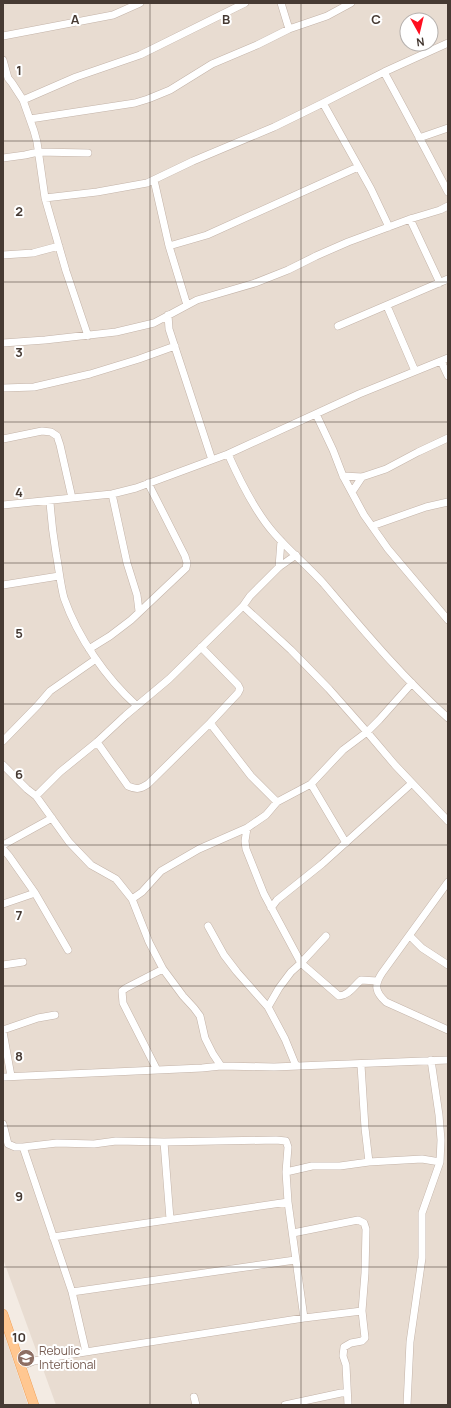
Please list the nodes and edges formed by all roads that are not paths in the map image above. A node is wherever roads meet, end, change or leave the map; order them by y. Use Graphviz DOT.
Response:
graph roads {
  1 [pos="140,3"];
  2 [pos="245,3"];
  3 [pos="281,3"];
  4 [pos="350,3"];
  5 [pos="289,29"];
  6 [pos="3,36"];
  7 [pos="448,43"];
  8 [pos="3,60"];
  9 [pos="384,72"];
  10 [pos="6,79"];
  11 [pos="23,100"];
  12 [pos="323,104"];
  13 [pos="30,119"];
  14 [pos="448,128"];
  15 [pos="419,138"];
  16 [pos="38,152"];
  17 [pos="88,153"];
  18 [pos="3,158"];
  19 [pos="358,167"];
  20 [pos="154,180"];
  21 [pos="448,192"];
  22 [pos="45,198"];
  23 [pos="448,206"];
  24 [pos="410,219"];
  25 [pos="389,227"];
  26 [pos="59,246"];
  27 [pos="169,246"];
  28 [pos="3,255"];
  29 [pos="448,280"];
  30 [pos="440,283"];
  31 [pos="187,305"];
  32 [pos="387,306"];
  33 [pos="168,315"];
  34 [pos="154,323"];
  35 [pos="338,326"];
  36 [pos="170,329"];
  37 [pos="88,336"];
  38 [pos="3,344"];
  39 [pos="175,346"];
  40 [pos="445,359"];
  41 [pos="415,371"];
  42 [pos="448,376"];
  43 [pos="3,388"];
  44 [pos="316,414"];
  45 [pos="448,438"];
  46 [pos="3,439"];
  47 [pos="228,454"];
  48 [pos="212,460"];
  49 [pos="344,476"];
  50 [pos="362,477"];
  51 [pos="148,483"];
  52 [pos="352,492"];
  53 [pos="112,494"];
  54 [pos="72,498"];
  55 [pos="50,501"];
  56 [pos="448,502"];
  57 [pos="3,504"];
  58 [pos="372,526"];
  59 [pos="281,541"];
  60 [pos="296,555"];
  61 [pos="279,567"];
  62 [pos="59,576"];
  63 [pos="3,585"];
  64 [pos="138,596"];
  65 [pos="148,603"];
  66 [pos="243,606"];
  67 [pos="139,611"];
  68 [pos="448,620"];
  69 [pos="201,647"];
  70 [pos="89,650"];
  71 [pos="96,659"];
  72 [pos="412,683"];
  73 [pos="137,706"];
  74 [pos="448,718"];
  75 [pos="210,723"];
  76 [pos="368,732"];
  77 [pos="3,741"];
  78 [pos="97,742"];
  79 [pos="3,765"];
  80 [pos="412,783"];
  81 [pos="311,784"];
  82 [pos="36,796"];
  83 [pos="277,802"];
  84 [pos="52,818"];
  85 [pos="448,821"];
  86 [pos="247,828"];
  87 [pos="346,843"];
  88 [pos="3,845"];
  89 [pos="3,849"];
  90 [pos="448,882"];
  91 [pos="34,894"];
  92 [pos="132,899"];
  93 [pos="3,904"];
  94 [pos="271,908"];
  95 [pos="208,926"];
  96 [pos="326,936"];
  97 [pos="410,936"];
  98 [pos="68,950"];
  99 [pos="23,962"];
  100 [pos="301,963"];
  101 [pos="3,965"];
  102 [pos="448,965"];
  103 [pos="163,969"];
  104 [pos="377,981"];
  105 [pos="268,1007"];
  106 [pos="55,1015"];
  107 [pos="448,1030"];
  108 [pos="3,1031"];
  109 [pos="431,1060"];
  110 [pos="448,1060"];
  111 [pos="361,1064"];
  112 [pos="221,1066"];
  113 [pos="296,1066"];
  114 [pos="157,1070"];
  115 [pos="11,1076"];
  116 [pos="3,1077"];
  117 [pos="3,1124"];
  118 [pos="164,1142"];
  119 [pos="23,1147"];
  120 [pos="370,1162"];
  121 [pos="440,1162"];
  122 [pos="286,1172"];
  123 [pos="288,1202"];
  124 [pos="170,1219"];
  125 [pos="293,1233"];
  126 [pos="53,1237"];
  127 [pos="295,1260"];
  128 [pos="72,1292"];
  129 [pos="362,1311"];
  130 [pos="3,1314"];
  131 [pos="304,1318"];
  132 [pos="5,1323"];
  133 [pos="86,1352"];
  134 [pos="21,1366"];
  135 [pos="347,1393"];
  136 [pos="194,1397"];
  137 [pos="34,1405"];
  138 [pos="196,1405"];
  139 [pos="285,1405"];
  140 [pos="348,1405"];
  141 [pos="407,1405"];
  1 -- 6 [label="street"];
  2 -- 11 [label="street"];
  3 -- 5 [label="street"];
  4 -- 5 [label="street"];
  5 -- 13 [label="street"];
  7 -- 9 [label="street"];
  8 -- 10 [label="street"];
  9 -- 12 [label="street"];
  9 -- 15 [label="street"];
  10 -- 11 [label="street"];
  11 -- 13 [label="street"];
  12 -- 19 [label="street"];
  12 -- 20 [label="street"];
  13 -- 16 [label="street"];
  14 -- 15 [label="street"];
  15 -- 21 [label="street"];
  16 -- 17 [label="street"];
  16 -- 18 [label="street"];
  16 -- 22 [label="street"];
  19 -- 25 [label="street"];
  19 -- 27 [label="street"];
  20 -- 22 [label="street"];
  20 -- 27 [label="street"];
  22 -- 26 [label="street"];
  23 -- 24 [label="street"];
  24 -- 25 [label="street"];
  24 -- 30 [label="street"];
  25 -- 31 [label="street"];
  26 -- 28 [label="street"];
  26 -- 37 [label="street"];
  27 -- 31 [label="street"];
  29 -- 30 [label="street"];
  30 -- 32 [label="street"];
  31 -- 33 [label="street"];
  32 -- 35 [label="street"];
  32 -- 41 [label="street"];
  33 -- 34 [label="street"];
  33 -- 36 [label="street"];
  34 -- 36 [label="street"];
  34 -- 37 [label="street"];
  36 -- 39 [label="street"];
  37 -- 38 [label="street"];
  39 -- 43 [label="street"];
  39 -- 48 [label="street"];
  40 -- 41 [label="street"];
  40 -- 42 [label="street"];
  41 -- 44 [label="street"];
  44 -- 47 [label="street"];
  44 -- 49 [label="street"];
  45 -- 50 [label="street"];
  46 -- 54 [label="street"];
  47 -- 48 [label="street"];
  47 -- 59 [label="street"];
  48 -- 51 [label="street"];
  49 -- 50 [label="street"];
  49 -- 52 [label="street"];
  50 -- 52 [label="street"];
  51 -- 53 [label="street"];
  51 -- 65 [label="street"];
  52 -- 58 [label="street"];
  53 -- 54 [label="street"];
  53 -- 64 [label="street"];
  54 -- 55 [label="street"];
  55 -- 57 [label="street"];
  55 -- 62 [label="street"];
  56 -- 58 [label="street"];
  58 -- 68 [label="street"];
  59 -- 60 [label="street"];
  59 -- 61 [label="street"];
  60 -- 61 [label="street"];
  60 -- 72 [label="street"];
  61 -- 66 [label="street"];
  62 -- 63 [label="street"];
  62 -- 70 [label="street"];
  64 -- 65 [label="street"];
  64 -- 67 [label="street"];
  65 -- 67 [label="street"];
  66 -- 69 [label="street"];
  66 -- 76 [label="street"];
  67 -- 70 [label="street"];
  69 -- 73 [label="street"];
  69 -- 75 [label="street"];
  70 -- 71 [label="street"];
  71 -- 73 [label="street"];
  71 -- 77 [label="street"];
  72 -- 74 [label="street"];
  72 -- 76 [label="street"];
  73 -- 78 [label="street"];
  75 -- 78 [label="street"];
  75 -- 83 [label="street"];
  76 -- 80 [label="street"];
  76 -- 81 [label="street"];
  78 -- 82 [label="street"];
  79 -- 82 [label="street"];
  80 -- 85 [label="street"];
  80 -- 87 [label="street"];
  81 -- 83 [label="street"];
  81 -- 87 [label="street"];
  82 -- 84 [label="street"];
  83 -- 86 [label="street"];
  84 -- 88 [label="street"];
  84 -- 92 [label="street"];
  86 -- 92 [label="street"];
  86 -- 94 [label="street"];
  87 -- 94 [label="street"];
  89 -- 91 [label="street"];
  90 -- 97 [label="street"];
  91 -- 93 [label="street"];
  91 -- 98 [label="street"];
  92 -- 103 [label="street"];
  94 -- 100 [label="street"];
  95 -- 105 [label="street"];
  96 -- 100 [label="street"];
  97 -- 102 [label="street"];
  97 -- 104 [label="street"];
  99 -- 101 [label="street"];
  100 -- 104 [label="street"];
  100 -- 105 [label="street"];
  103 -- 112 [label="street"];
  103 -- 114 [label="street"];
  104 -- 107 [label="street"];
  105 -- 113 [label="street"];
  106 -- 108 [label="street"];
  108 -- 115 [label="street"];
  109 -- 110 [label="street"];
  109 -- 111 [label="street"];
  109 -- 121 [label="street"];
  111 -- 113 [label="street"];
  111 -- 120 [label="street"];
  112 -- 113 [label="street"];
  112 -- 114 [label="street"];
  114 -- 115 [label="street"];
  115 -- 116 [label="street"];
  117 -- 119 [label="street"];
  118 -- 119 [label="street"];
  118 -- 122 [label="street"];
  118 -- 124 [label="street"];
  119 -- 126 [label="street"];
  120 -- 121 [label="street"];
  120 -- 122 [label="street"];
  121 -- 141 [label="street"];
  122 -- 123 [label="street"];
  123 -- 124 [label="street"];
  123 -- 125 [label="street"];
  124 -- 126 [label="street"];
  125 -- 127 [label="street"];
  125 -- 129 [label="street"];
  126 -- 128 [label="street"];
  127 -- 128 [label="street"];
  127 -- 131 [label="street"];
  128 -- 133 [label="street"];
  129 -- 131 [label="street"];
  129 -- 135 [label="street"];
  130 -- 132 [label="main road"];
  131 -- 133 [label="street"];
  132 -- 134 [label="main road"];
  133 -- 134 [label="street"];
  134 -- 137 [label="main road"];
  135 -- 139 [label="street"];
  135 -- 140 [label="street"];
  136 -- 138 [label="street"];
}
